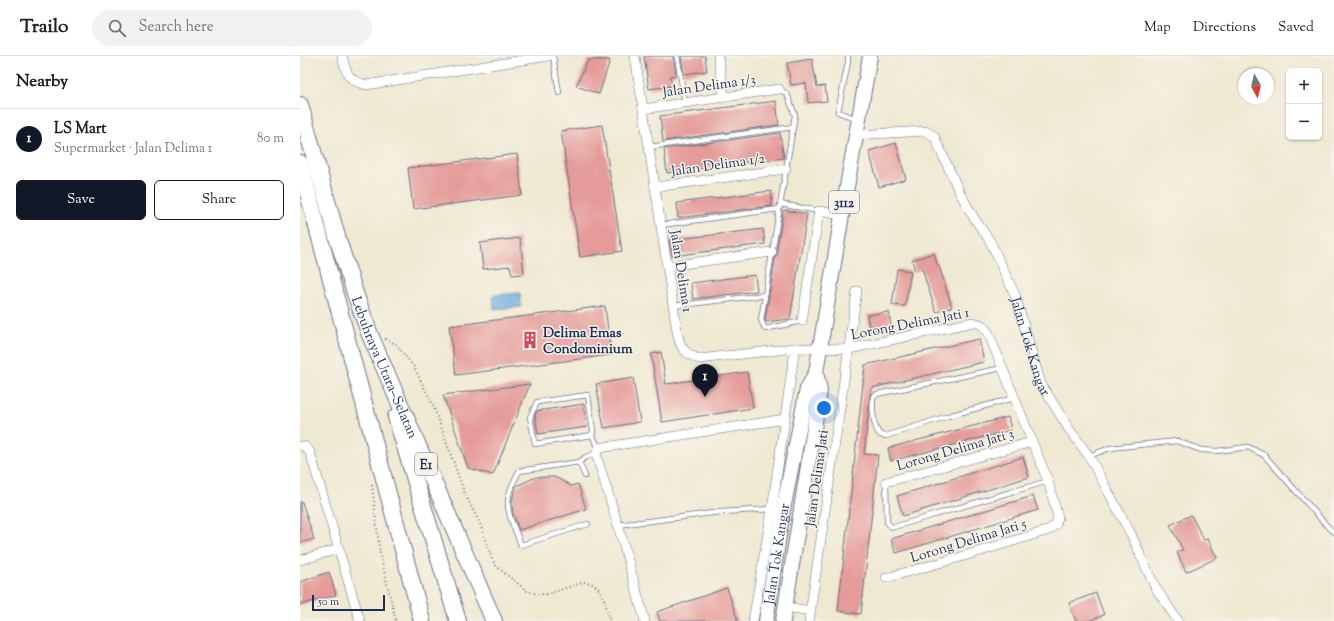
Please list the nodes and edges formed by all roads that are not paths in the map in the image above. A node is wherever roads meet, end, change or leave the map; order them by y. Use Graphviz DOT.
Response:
graph roads {
  1 [pos="342,56"];
  2 [pos="548,56"];
  3 [pos="553,56"];
  4 [pos="635,56"];
  5 [pos="678,56"];
  6 [pos="718,56"];
  7 [pos="848,56"];
  8 [pos="870,56"];
  9 [pos="778,89"];
  10 [pos="559,93"];
  11 [pos="724,97"];
  12 [pos="685,103"];
  13 [pos="300,105"];
  14 [pos="643,109"];
  15 [pos="859,120"];
  16 [pos="793,127"];
  17 [pos="856,135"];
  18 [pos="649,147"];
  19 [pos="300,163"];
  20 [pos="786,169"];
  21 [pos="655,187"];
  22 [pos="779,207"];
  23 [pos="819,211"];
  24 [pos="842,215"];
  25 [pos="661,225"];
  26 [pos="772,252"];
  27 [pos="667,266"];
  28 [pos="857,291"];
  29 [pos="765,295"];
  30 [pos="673,306"];
  31 [pos="802,321"];
  32 [pos="370,335"];
  33 [pos="795,348"];
  34 [pos="820,348"];
  35 [pos="849,349"];
  36 [pos="1002,368"];
  37 [pos="816,372"];
  38 [pos="1014,398"];
  39 [pos="785,419"];
  40 [pos="592,435"];
  41 [pos="1032,442"];
  42 [pos="300,446"];
  43 [pos="597,451"];
  44 [pos="1088,456"];
  45 [pos="579,462"];
  46 [pos="586,476"];
  47 [pos="1048,481"];
  48 [pos="886,482"];
  49 [pos="777,510"];
  50 [pos="588,524"];
  51 [pos="1056,524"];
  52 [pos="618,525"];
  53 [pos="1334,532"];
  54 [pos="338,549"];
  55 [pos="300,560"];
  56 [pos="886,578"];
  57 [pos="811,611"];
  58 [pos="784,614"];
  59 [pos="360,621"];
  60 [pos="422,621"];
  61 [pos="458,621"];
  62 [pos="494,621"];
  63 [pos="645,621"];
  64 [pos="753,621"];
  65 [pos="766,621"];
  66 [pos="809,621"];
  67 [pos="1178,621"];
  1 -- 2 [label="street"];
  3 -- 10 [label="lane"];
  4 -- 14 [label="street, Jalan Delima 1"];
  5 -- 12 [label="lane"];
  6 -- 11 [label="street"];
  7 -- 15 [label="lane"];
  8 -- 15 [label="main road, Jalan Tok Kangar / 3112"];
  9 -- 11 [label="street, Jalan Delima 1/3"];
  9 -- 16 [label="lane"];
  11 -- 12 [label="street, Jalan Delima 1/3"];
  12 -- 14 [label="street, Jalan Delima 1/3"];
  13 -- 32 [label="highway, Lebuhraya Utara–Selatan / E1"];
  14 -- 18 [label="street, Jalan Delima 1"];
  15 -- 17 [label="main road, Jalan Tok Kangar / 3112"];
  16 -- 18 [label="lane"];
  16 -- 20 [label="lane"];
  17 -- 24 [label="main road, Jalan Tok Kangar / 3112"];
  17 -- 44 [label="street, Jalan Tok Kangar"];
  18 -- 21 [label="street, Jalan Delima 1"];
  19 -- 60 [label="highway, Lebuhraya Utara–Selatan"];
  20 -- 21 [label="street, Jalan Delima 1/2"];
  20 -- 22 [label="lane"];
  21 -- 25 [label="street, Jalan Delima 1"];
  22 -- 23 [label="lane"];
  22 -- 25 [label="lane"];
  22 -- 26 [label="lane"];
  23 -- 24 [label="street"];
  23 -- 31 [label="street"];
  24 -- 34 [label="main road, Jalan Tok Kangar / 3112"];
  25 -- 27 [label="street, Jalan Delima 1"];
  26 -- 27 [label="street"];
  26 -- 29 [label="lane"];
  27 -- 30 [label="street, Jalan Delima 1"];
  28 -- 35 [label="street, Jalan Delima Jati"];
  29 -- 30 [label="lane"];
  29 -- 31 [label="lane"];
  30 -- 33 [label="street, Jalan Delima 1"];
  32 -- 61 [label="highway"];
  32 -- 62 [label="highway, Lebuhraya Utara–Selatan / E1"];
  33 -- 34 [label="street, Jalan Delima 1"];
  33 -- 39 [label="street"];
  34 -- 35 [label="street, Lorong Delima Jati 1"];
  34 -- 37 [label="main road, Jalan Tok Kangar / 3112"];
  35 -- 36 [label="street, Lorong Delima Jati 1"];
  35 -- 57 [label="street, Jalan Delima Jati"];
  36 -- 38 [label="street, Lorong Delima Jati 1"];
  36 -- 38 [label="lane"];
  37 -- 49 [label="main road, Jalan Tok Kangar / 3112"];
  37 -- 58 [label="main road, Jalan Tok Kangar / 3112"];
  38 -- 41 [label="street, Lorong Delima Jati 1"];
  39 -- 43 [label="street"];
  39 -- 49 [label="street"];
  40 -- 40 [label="lane"];
  40 -- 43 [label="lane"];
  41 -- 47 [label="street, Lorong Delima Jati 1"];
  41 -- 48 [label="street, Lorong Delima Jati 3"];
  42 -- 54 [label="street"];
  43 -- 45 [label="lane"];
  43 -- 52 [label="street"];
  44 -- 53 [label="lane"];
  44 -- 67 [label="street, Jalan Tok Kangar"];
  45 -- 46 [label="lane"];
  45 -- 50 [label="lane"];
  47 -- 48 [label="lane"];
  47 -- 51 [label="street, Lorong Delima Jati 1"];
  49 -- 52 [label="lane"];
  49 -- 64 [label="street"];
  49 -- 65 [label="main road, Jalan Tok Kangar / 3112"];
  51 -- 56 [label="street, Lorong Delima Jati 5"];
  52 -- 63 [label="street"];
  54 -- 55 [label="street"];
  54 -- 59 [label="street"];
  57 -- 58 [label="street"];
  57 -- 66 [label="street, Jalan Delima Jati"];
}
